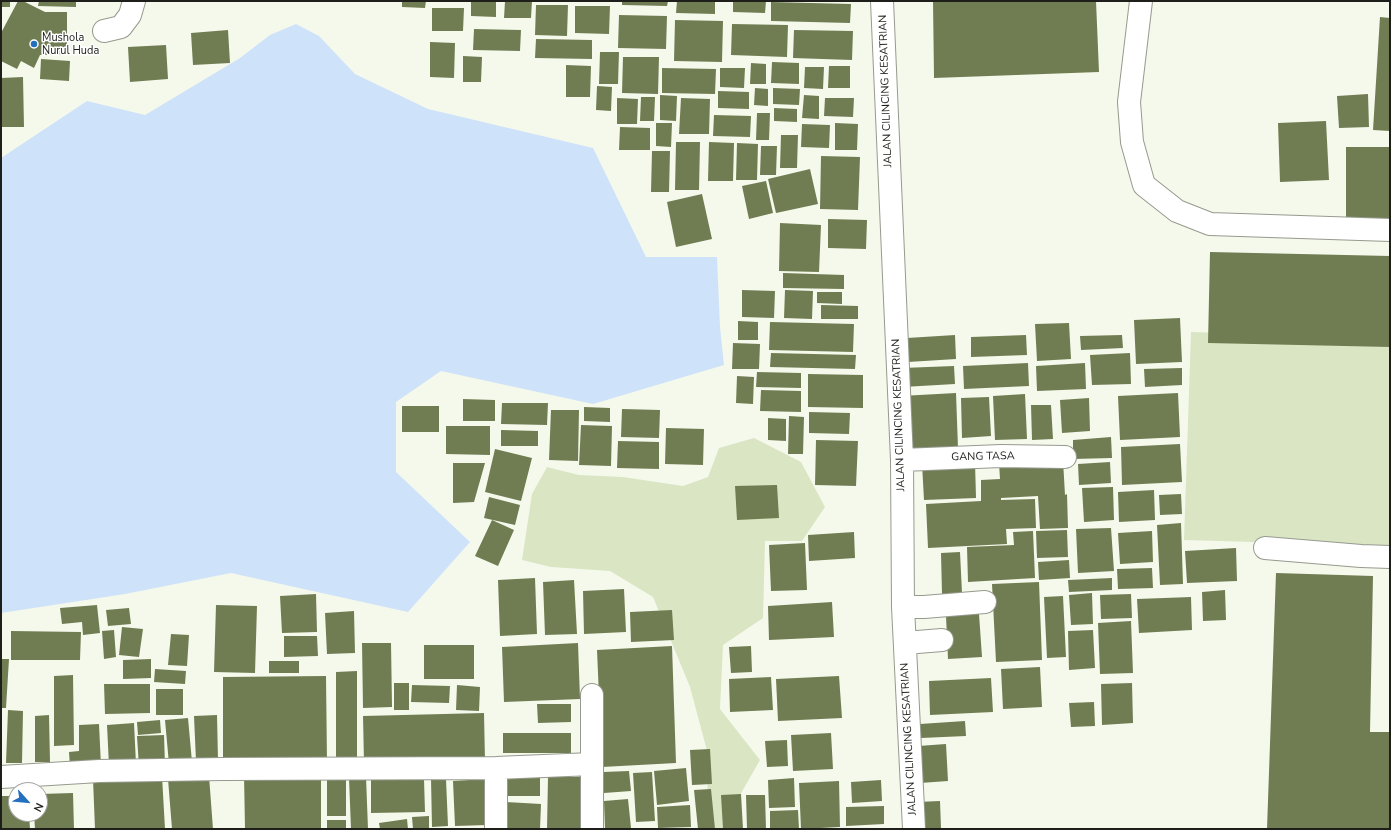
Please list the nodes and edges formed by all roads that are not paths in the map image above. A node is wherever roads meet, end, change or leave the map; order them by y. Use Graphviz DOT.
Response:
graph roads {
  1 [pos="134,1"];
  2 [pos="882,1"];
  3 [pos="1141,1"];
  4 [pos="104,31"];
  5 [pos="1390,230"];
  6 [pos="1065,457"];
  7 [pos="902,460"];
  8 [pos="1265,548"];
  9 [pos="1390,557"];
  10 [pos="985,602"];
  11 [pos="903,607"];
  12 [pos="942,640"];
  13 [pos="905,643"];
  14 [pos="592,696"];
  15 [pos="592,764"];
  16 [pos="496,768"];
  17 [pos="1,777"];
  18 [pos="496,829"];
  19 [pos="592,829"];
  20 [pos="914,829"];
  1 -- 4 [label="street"];
  2 -- 7 [label="street, JALAN CILINCING KESATRIAN"];
  3 -- 5 [label="street"];
  6 -- 7 [label="street, GANG TASA"];
  7 -- 11 [label="street, JALAN CILINCING KESATRIAN"];
  8 -- 9 [label="street"];
  10 -- 11 [label="street"];
  11 -- 13 [label="street, JALAN CILINCING KESATRIAN"];
  12 -- 13 [label="street"];
  13 -- 20 [label="street, JALAN CILINCING KESATRIAN"];
  14 -- 15 [label="street"];
  15 -- 16 [label="street"];
  15 -- 19 [label="street"];
  16 -- 17 [label="street"];
  16 -- 18 [label="street"];
}
